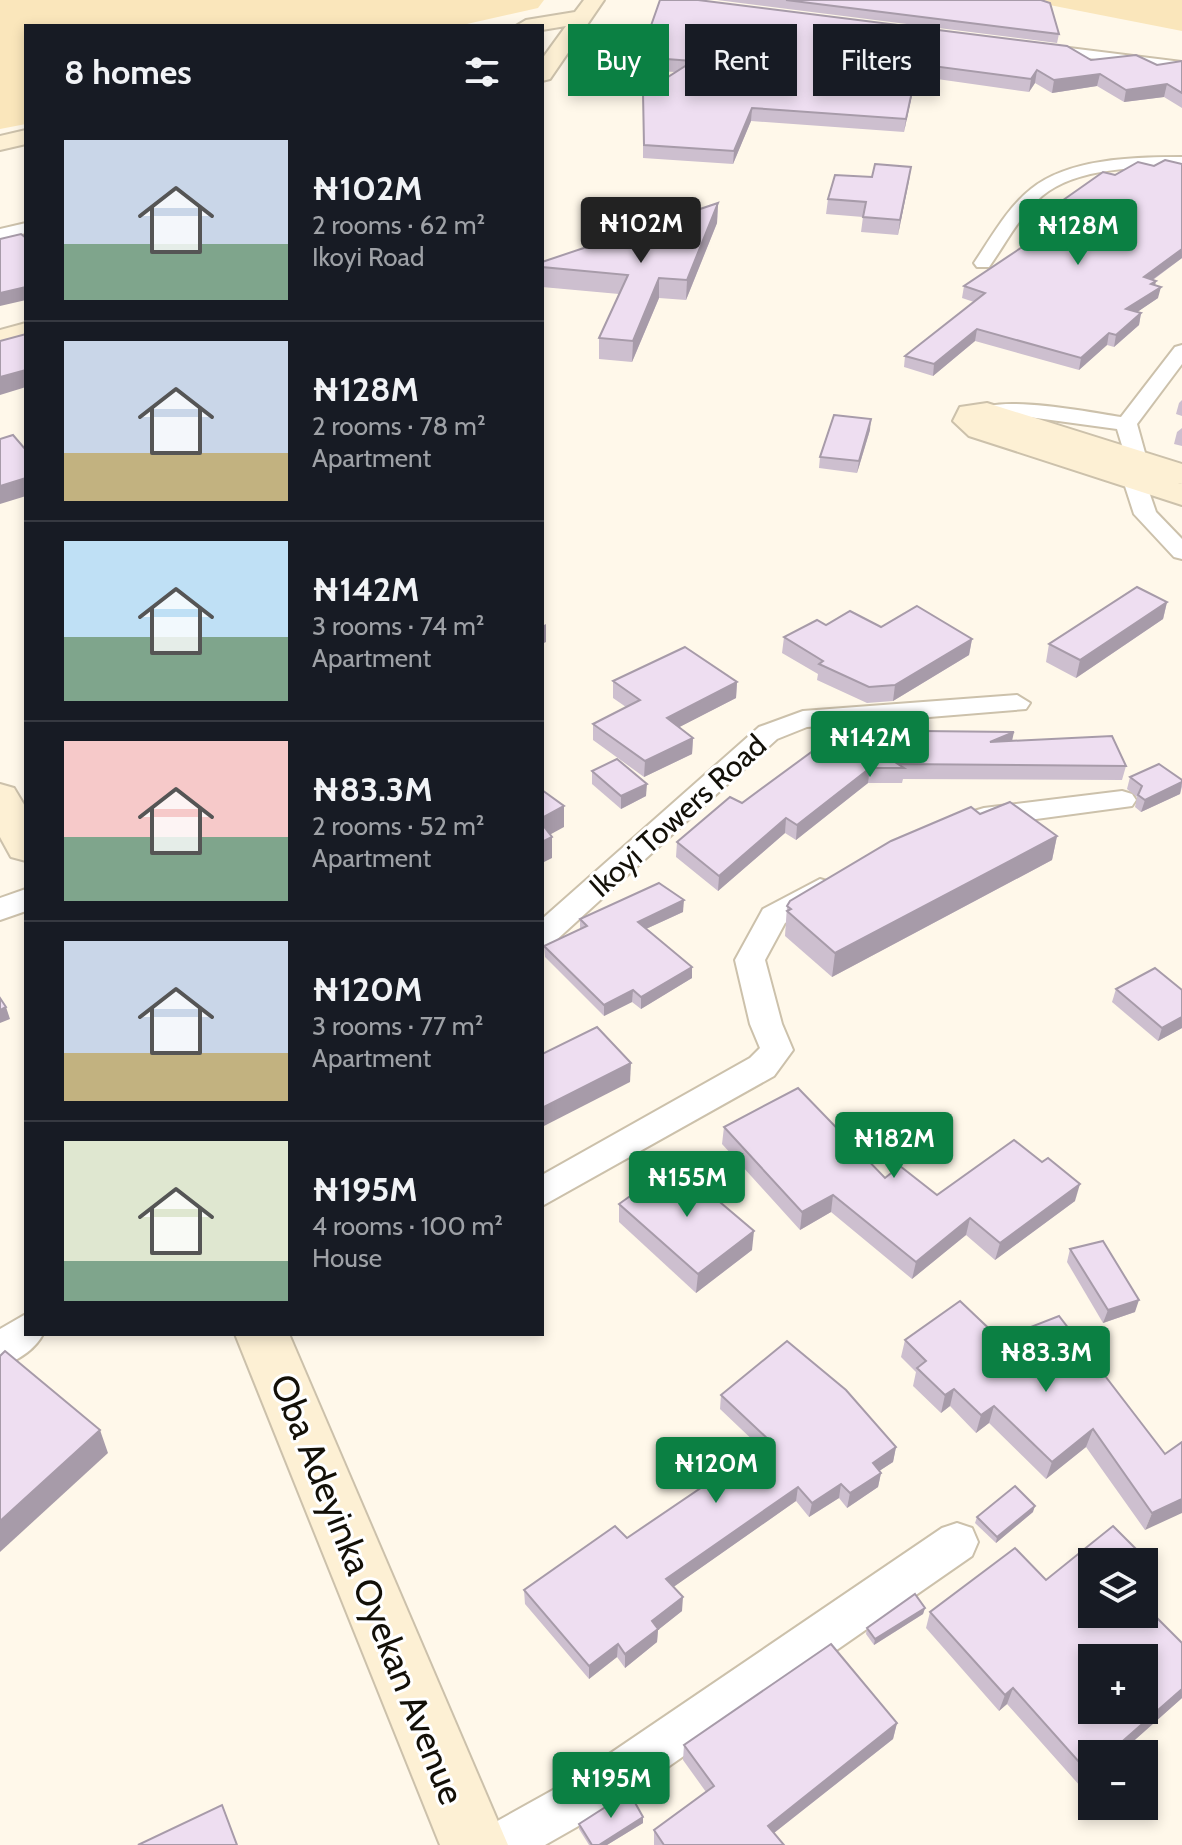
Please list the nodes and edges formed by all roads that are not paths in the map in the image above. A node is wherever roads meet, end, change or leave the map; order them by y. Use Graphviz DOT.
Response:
graph roads {
  1 [pos="582,6"];
  2 [pos="545,32"];
  3 [pos="1022,46"];
  4 [pos="1182,66"];
  5 [pos="544,71"];
  6 [pos="24,137"];
  7 [pos="0,143"];
  8 [pos="1182,162"];
  9 [pos="24,228"];
  10 [pos="0,234"];
  11 [pos="983,263"];
  12 [pos="24,333"];
  13 [pos="0,339"];
  14 [pos="1182,351"];
  15 [pos="987,412"];
  16 [pos="1126,424"];
  17 [pos="1135,470"];
  18 [pos="1182,474"];
  19 [pos="1182,495"];
  20 [pos="1182,515"];
  21 [pos="1163,533"];
  22 [pos="1182,552"];
  23 [pos="1017,703"];
  24 [pos="0,797"];
  25 [pos="1122,800"];
  26 [pos="962,820"];
  27 [pos="24,843"];
  28 [pos="851,871"];
  29 [pos="24,900"];
  30 [pos="0,910"];
  31 [pos="544,934"];
  32 [pos="544,1191"];
  33 [pos="24,1332"];
  34 [pos="274,1338"];
  35 [pos="0,1351"];
  36 [pos="957,1542"];
  37 [pos="474,1845"];
  38 [pos="499,1845"];
  1 -- 2 [label="main road"];
  1 -- 5 [label="main road"];
  3 -- 4 [label="street"];
  6 -- 7 [label="main road"];
  8 -- 11 [label="street"];
  9 -- 10 [label="street"];
  12 -- 13 [label="main road"];
  14 -- 16 [label="street"];
  15 -- 16 [label="street"];
  15 -- 17 [label="main road"];
  16 -- 17 [label="street"];
  17 -- 18 [label="main road"];
  17 -- 19 [label="main road"];
  17 -- 21 [label="street"];
  20 -- 21 [label="street"];
  21 -- 22 [label="street"];
  23 -- 31 [label="street, Ikoyi Towers Road"];
  24 -- 27 [label="main road"];
  25 -- 26 [label="street"];
  28 -- 32 [label="street"];
  29 -- 30 [label="street"];
  33 -- 35 [label="street"];
  34 -- 37 [label="main road, Oba Adeyinka Oyekan Avenue"];
  36 -- 38 [label="street"];
}
